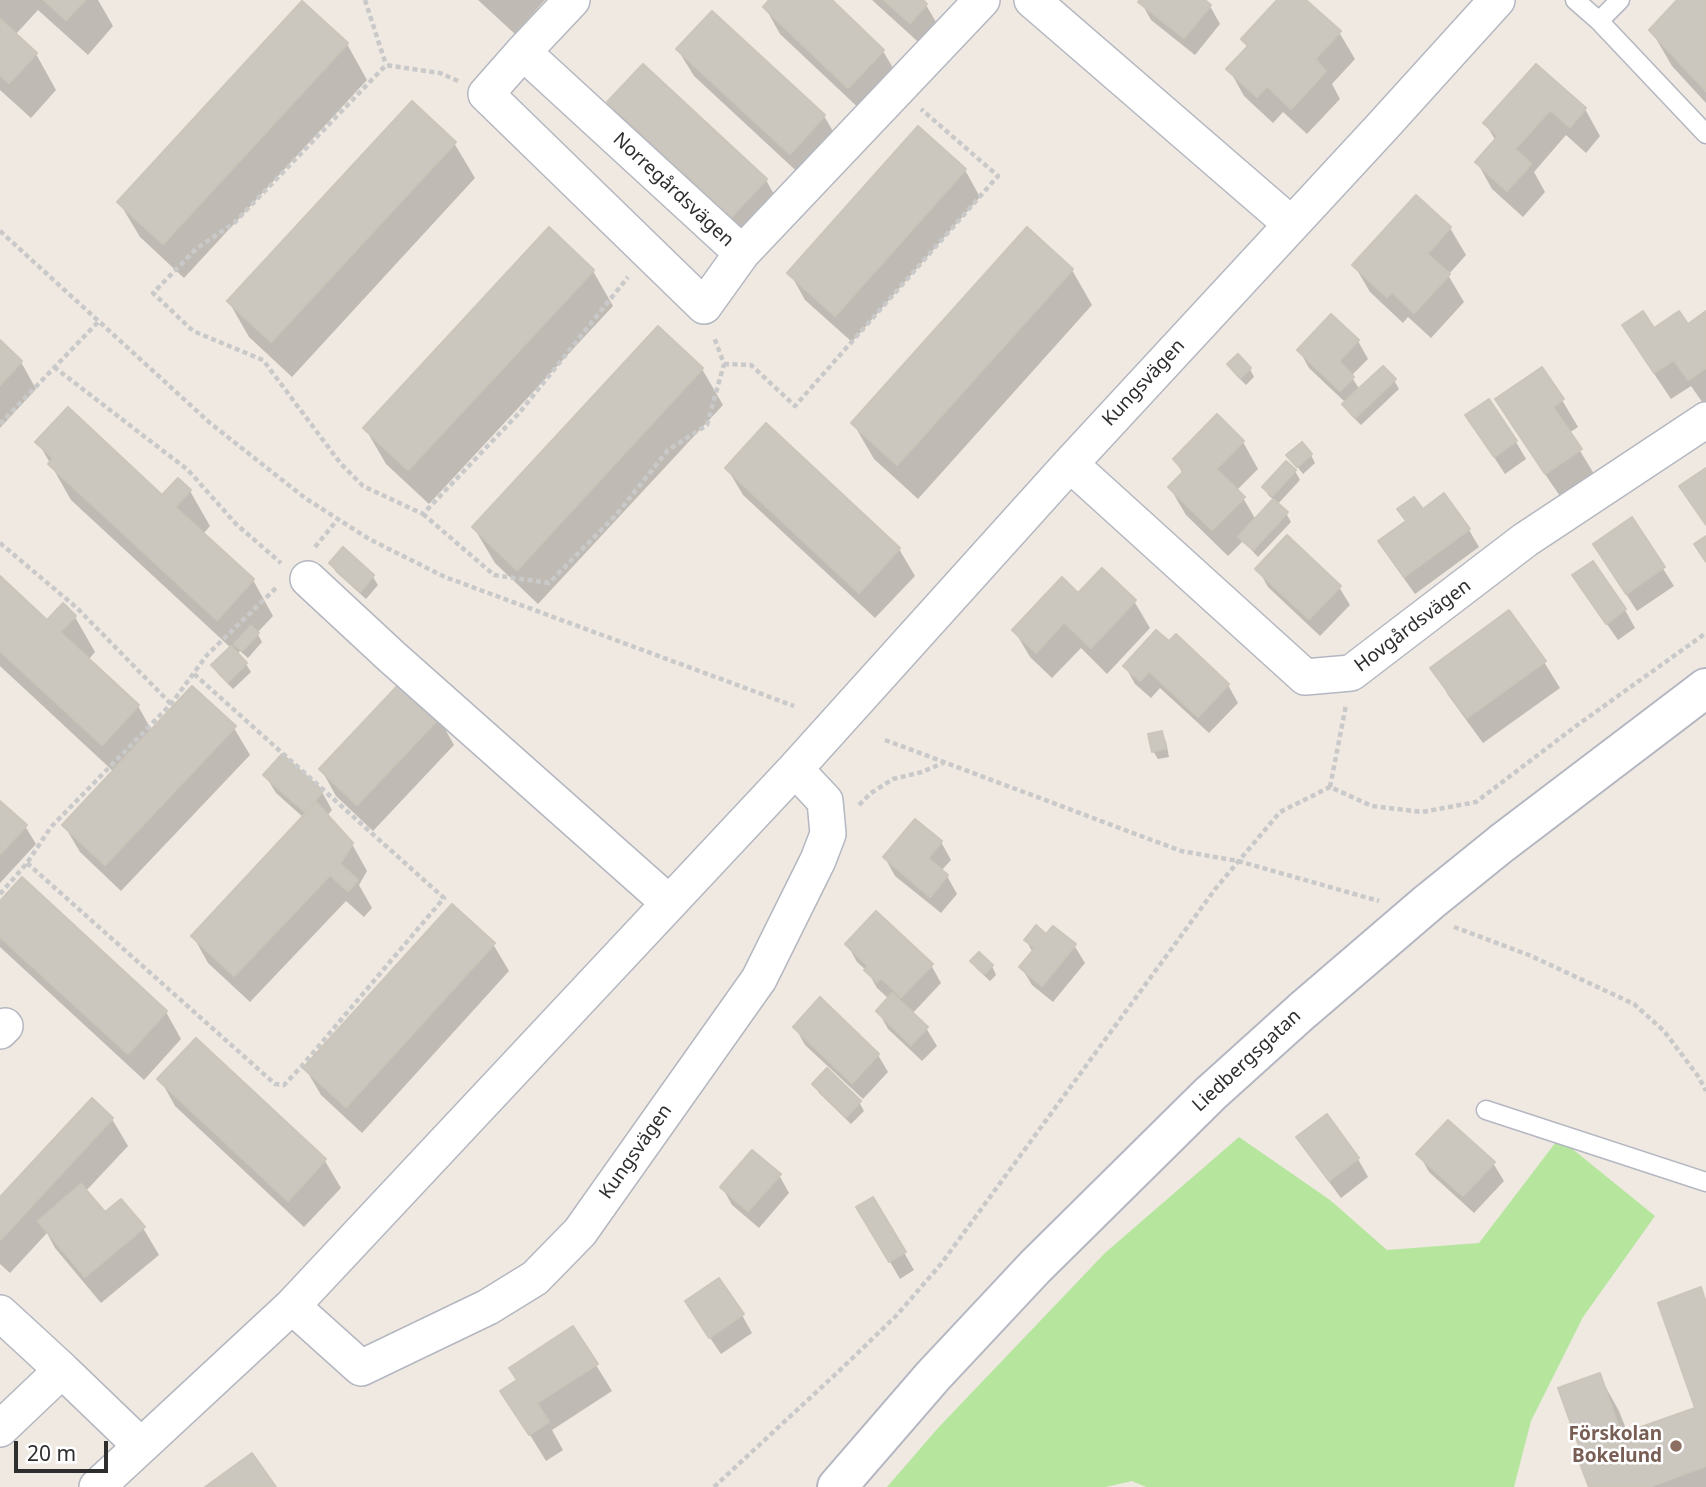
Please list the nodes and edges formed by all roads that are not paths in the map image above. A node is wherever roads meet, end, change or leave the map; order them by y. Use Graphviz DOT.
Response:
graph roads {
  1 [pos="572,0"];
  2 [pos="982,0"];
  3 [pos="1032,0"];
  4 [pos="1497,0"];
  5 [pos="1575,0"];
  6 [pos="1620,0"];
  7 [pos="1599,21"];
  8 [pos="523,52"];
  9 [pos="1706,134"];
  10 [pos="1291,224"];
  11 [pos="742,253"];
  12 [pos="1706,420"];
  13 [pos="1070,464"];
  14 [pos="300,576"];
  15 [pos="1706,688"];
  16 [pos="795,769"];
  17 [pos="669,903"];
  18 [pos="1486,1110"];
  19 [pos="1706,1182"];
  20 [pos="292,1306"];
  21 [pos="0,1313"];
  22 [pos="62,1370"];
  23 [pos="0,1429"];
  24 [pos="141,1446"];
  25 [pos="97,1487"];
  26 [pos="836,1487"];
  1 -- 8 [label="street"];
  2 -- 11 [label="street, Norregårdsvägen"];
  3 -- 10 [label="street"];
  4 -- 10 [label="street, Kungsvägen"];
  5 -- 7 [label="lane"];
  6 -- 7 [label="lane"];
  7 -- 9 [label="lane"];
  8 -- 11 [label="street, Norregårdsvägen"];
  8 -- 11 [label="street"];
  10 -- 13 [label="street, Kungsvägen"];
  12 -- 13 [label="street, Hovgårdsvägen"];
  13 -- 16 [label="street, Kungsvägen"];
  14 -- 17 [label="street"];
  15 -- 26 [label="street, Liedbergsgatan"];
  16 -- 17 [label="street, Kungsvägen"];
  16 -- 20 [label="street, Kungsvägen"];
  17 -- 20 [label="street, Kungsvägen"];
  18 -- 19 [label="lane"];
  20 -- 24 [label="street, Kungsvägen"];
  21 -- 22 [label="street"];
  22 -- 23 [label="street"];
  22 -- 24 [label="street"];
  24 -- 25 [label="street, Kungsvägen"];
}
